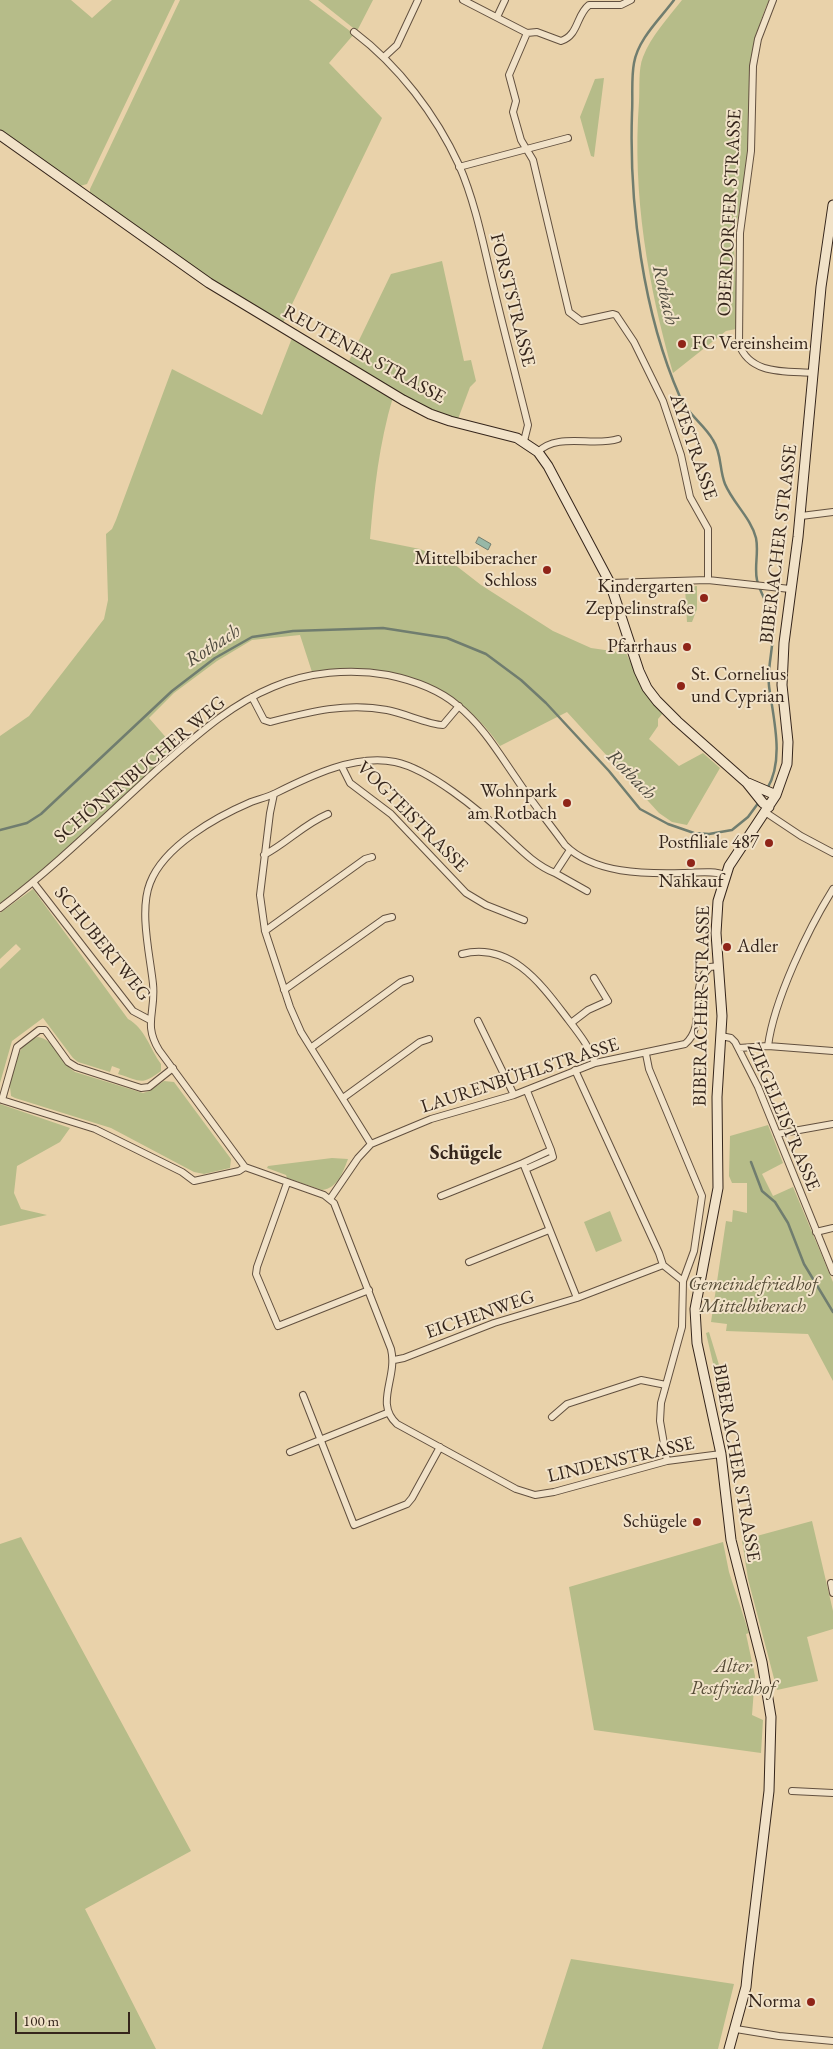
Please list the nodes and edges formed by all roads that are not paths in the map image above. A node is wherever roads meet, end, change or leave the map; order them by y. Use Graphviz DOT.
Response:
graph roads {
  1 [pos="418,0"];
  2 [pos="463,0"];
  3 [pos="505,0"];
  4 [pos="631,0"];
  5 [pos="773,0"];
  6 [pos="497,17"];
  7 [pos="354,32"];
  8 [pos="527,33"];
  9 [pos="384,57"];
  10 [pos="0,135"];
  11 [pos="568,138"];
  12 [pos="526,149"];
  13 [pos="459,167"];
  14 [pos="833,205"];
  15 [pos="832,218"];
  16 [pos="813,373"];
  17 [pos="618,439"];
  18 [pos="524,442"];
  19 [pos="538,452"];
  20 [pos="833,512"];
  21 [pos="801,516"];
  22 [pos="708,580"];
  23 [pos="610,583"];
  24 [pos="790,589"];
  25 [pos="252,697"];
  26 [pos="459,706"];
  27 [pos="342,767"];
  28 [pos="274,794"];
  29 [pos="766,799"];
  30 [pos="328,814"];
  31 [pos="570,850"];
  32 [pos="833,853"];
  33 [pos="264,855"];
  34 [pos="372,856"];
  35 [pos="555,873"];
  36 [pos="725,875"];
  37 [pos="33,882"];
  38 [pos="833,889"];
  39 [pos="587,892"];
  40 [pos="0,908"];
  41 [pos="392,917"];
  42 [pos="524,920"];
  43 [pos="265,931"];
  44 [pos="462,954"];
  45 [pos="719,966"];
  46 [pos="594,978"];
  47 [pos="410,979"];
  48 [pos="284,990"];
  49 [pos="150,1020"];
  50 [pos="478,1022"];
  51 [pos="571,1023"];
  52 [pos="721,1036"];
  53 [pos="429,1039"];
  54 [pos="768,1046"];
  55 [pos="312,1047"];
  56 [pos="739,1048"];
  57 [pos="833,1051"];
  58 [pos="646,1054"];
  59 [pos="595,1063"];
  60 [pos="173,1068"];
  61 [pos="575,1070"];
  62 [pos="527,1091"];
  63 [pos="514,1095"];
  64 [pos="344,1098"];
  65 [pos="833,1124"];
  66 [pos="777,1134"];
  67 [pos="371,1144"];
  68 [pos="525,1166"];
  69 [pos="245,1167"];
  70 [pos="287,1183"];
  71 [pos="441,1196"];
  72 [pos="330,1199"];
  73 [pos="833,1228"];
  74 [pos="549,1230"];
  75 [pos="816,1232"];
  76 [pos="468,1262"];
  77 [pos="663,1265"];
  78 [pos="833,1272"];
  79 [pos="683,1281"];
  80 [pos="369,1290"];
  81 [pos="577,1298"];
  82 [pos="394,1360"];
  83 [pos="666,1385"];
  84 [pos="303,1395"];
  85 [pos="387,1413"];
  86 [pos="552,1417"];
  87 [pos="321,1440"];
  88 [pos="440,1447"];
  89 [pos="290,1452"];
  90 [pos="721,1454"];
  91 [pos="667,1461"];
  92 [pos="831,1583"];
  93 [pos="833,1593"];
  94 [pos="792,1791"];
  95 [pos="833,1793"];
  96 [pos="736,2029"];
  97 [pos="833,2041"];
  98 [pos="729,2049"];
  1 -- 9 [label="street"];
  2 -- 6 [label="street"];
  3 -- 6 [label="street"];
  4 -- 8 [label="street"];
  5 -- 16 [label="street, OBERDORFER STRASSE"];
  6 -- 8 [label="street"];
  7 -- 9 [label="street, FORSTSTRASSE"];
  8 -- 12 [label="street, AYESTRASSE"];
  9 -- 13 [label="street, FORSTSTRASSE"];
  10 -- 18 [label="street, REUTENER STRASSE"];
  11 -- 12 [label="street"];
  12 -- 13 [label="street"];
  12 -- 22 [label="street, AYESTRASSE"];
  13 -- 18 [label="street, FORSTSTRASSE"];
  14 -- 15 [label="street, BIBERACHER STRASSE"];
  15 -- 16 [label="street, BIBERACHER STRASSE"];
  16 -- 21 [label="street, BIBERACHER STRASSE"];
  17 -- 19 [label="street"];
  18 -- 19 [label="street, REUTENER STRASSE"];
  19 -- 23 [label="street"];
  20 -- 21 [label="street"];
  21 -- 24 [label="street, BIBERACHER STRASSE"];
  22 -- 23 [label="street"];
  22 -- 24 [label="street"];
  23 -- 29 [label="street"];
  24 -- 29 [label="street, BIBERACHER STRASSE"];
  25 -- 26 [label="street, SCHÖNENBUCHER WEG"];
  25 -- 26 [label="street"];
  25 -- 37 [label="street, SCHÖNENBUCHER WEG"];
  26 -- 31 [label="street, SCHÖNENBUCHER WEG"];
  27 -- 28 [label="street"];
  27 -- 35 [label="street, VOGTEISTRASSE"];
  27 -- 42 [label="street, VOGTEISTRASSE"];
  28 -- 33 [label="street"];
  28 -- 49 [label="street"];
  29 -- 32 [label="street"];
  29 -- 36 [label="street, BIBERACHER STRASSE"];
  30 -- 33 [label="street"];
  31 -- 35 [label="street"];
  31 -- 36 [label="street, SCHÖNENBUCHER WEG"];
  33 -- 43 [label="street"];
  34 -- 43 [label="street"];
  35 -- 39 [label="street, VOGTEISTRASSE"];
  36 -- 45 [label="street, BIBERACHER STRASSE"];
  37 -- 40 [label="street, SCHÖNENBUCHER WEG"];
  37 -- 49 [label="street, SCHUBERTWEG"];
  38 -- 54 [label="street"];
  41 -- 48 [label="street"];
  43 -- 48 [label="street"];
  44 -- 51 [label="street"];
  45 -- 52 [label="street, BIBERACHER STRASSE"];
  45 -- 58 [label="street, LAURENBÜHLSTRASSE"];
  46 -- 51 [label="street"];
  47 -- 55 [label="street"];
  48 -- 55 [label="street"];
  49 -- 60 [label="street"];
  50 -- 63 [label="street"];
  51 -- 59 [label="street"];
  52 -- 56 [label="street, ZIEGELEISTRASSE"];
  52 -- 90 [label="street, BIBERACHER STRASSE"];
  53 -- 64 [label="street"];
  54 -- 56 [label="street"];
  54 -- 57 [label="street"];
  55 -- 64 [label="street"];
  56 -- 66 [label="street, ZIEGELEISTRASSE"];
  58 -- 59 [label="street, LAURENBÜHLSTRASSE"];
  58 -- 79 [label="street"];
  59 -- 61 [label="street, LAURENBÜHLSTRASSE"];
  60 -- 69 [label="street"];
  60 -- 69 [label="street"];
  61 -- 62 [label="street, LAURENBÜHLSTRASSE"];
  61 -- 77 [label="street"];
  62 -- 63 [label="street, LAURENBÜHLSTRASSE"];
  62 -- 68 [label="street"];
  63 -- 67 [label="street, LAURENBÜHLSTRASSE"];
  64 -- 67 [label="street"];
  65 -- 66 [label="street"];
  66 -- 75 [label="street, ZIEGELEISTRASSE"];
  67 -- 72 [label="street, LAURENBÜHLSTRASSE"];
  68 -- 71 [label="street"];
  68 -- 74 [label="street"];
  69 -- 70 [label="street"];
  70 -- 72 [label="street"];
  70 -- 80 [label="street"];
  72 -- 80 [label="street"];
  73 -- 75 [label="street"];
  74 -- 76 [label="street"];
  74 -- 81 [label="street"];
  75 -- 78 [label="street, ZIEGELEISTRASSE"];
  77 -- 79 [label="street"];
  77 -- 81 [label="street, EICHENWEG"];
  79 -- 83 [label="street"];
  80 -- 82 [label="street"];
  81 -- 82 [label="street, EICHENWEG"];
  82 -- 85 [label="street"];
  83 -- 86 [label="street"];
  83 -- 91 [label="street"];
  84 -- 87 [label="street"];
  85 -- 87 [label="street"];
  85 -- 88 [label="street, LINDENSTRASSE"];
  87 -- 88 [label="street"];
  87 -- 89 [label="street"];
  88 -- 91 [label="street, LINDENSTRASSE"];
  90 -- 91 [label="street, LINDENSTRASSE"];
  90 -- 96 [label="street, BIBERACHER STRASSE"];
  92 -- 93 [label="street"];
  94 -- 95 [label="street"];
  96 -- 97 [label="street"];
  96 -- 98 [label="street, BIBERACHER STRASSE"];
}
